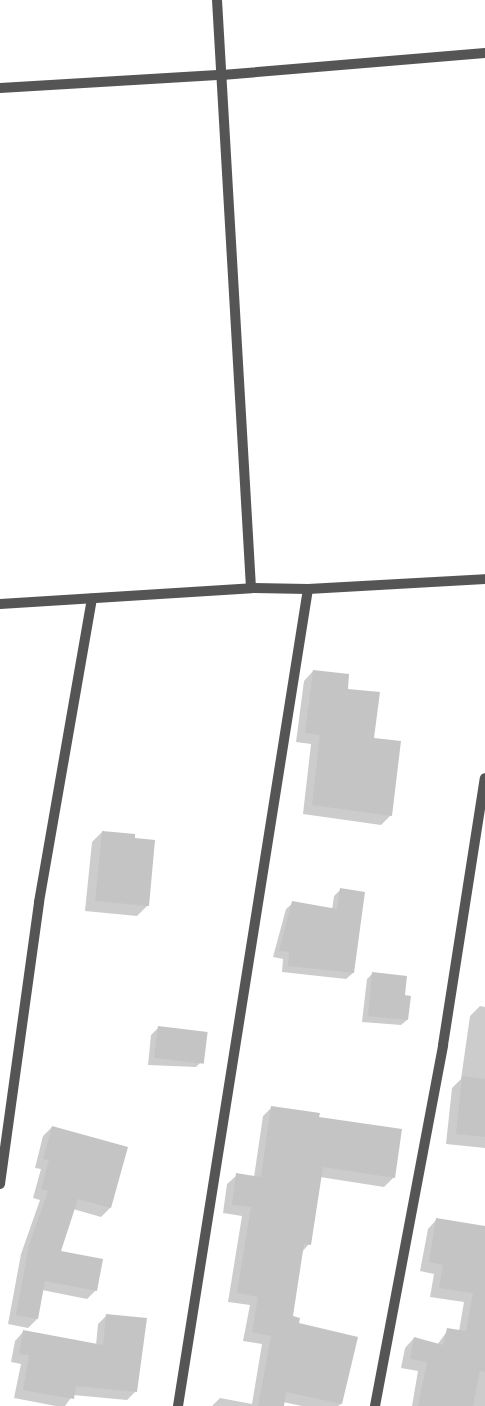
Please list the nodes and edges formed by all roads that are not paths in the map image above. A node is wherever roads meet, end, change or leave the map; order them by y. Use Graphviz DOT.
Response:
graph roads {
  1 [pos="217,0"];
  2 [pos="485,53"];
  3 [pos="222,75"];
  4 [pos="0,88"];
  5 [pos="485,579"];
  6 [pos="251,588"];
  7 [pos="308,589"];
  8 [pos="92,599"];
  9 [pos="0,604"];
  10 [pos="485,778"];
  11 [pos="0,1184"];
  12 [pos="178,1406"];
  13 [pos="375,1406"];
  1 -- 3 [label="street"];
  2 -- 3 [label="street"];
  3 -- 4 [label="street"];
  3 -- 6 [label="street"];
  5 -- 7 [label="street"];
  6 -- 7 [label="street"];
  6 -- 8 [label="street"];
  7 -- 12 [label="street"];
  8 -- 9 [label="street"];
  8 -- 11 [label="street"];
  10 -- 13 [label="street"];
}
